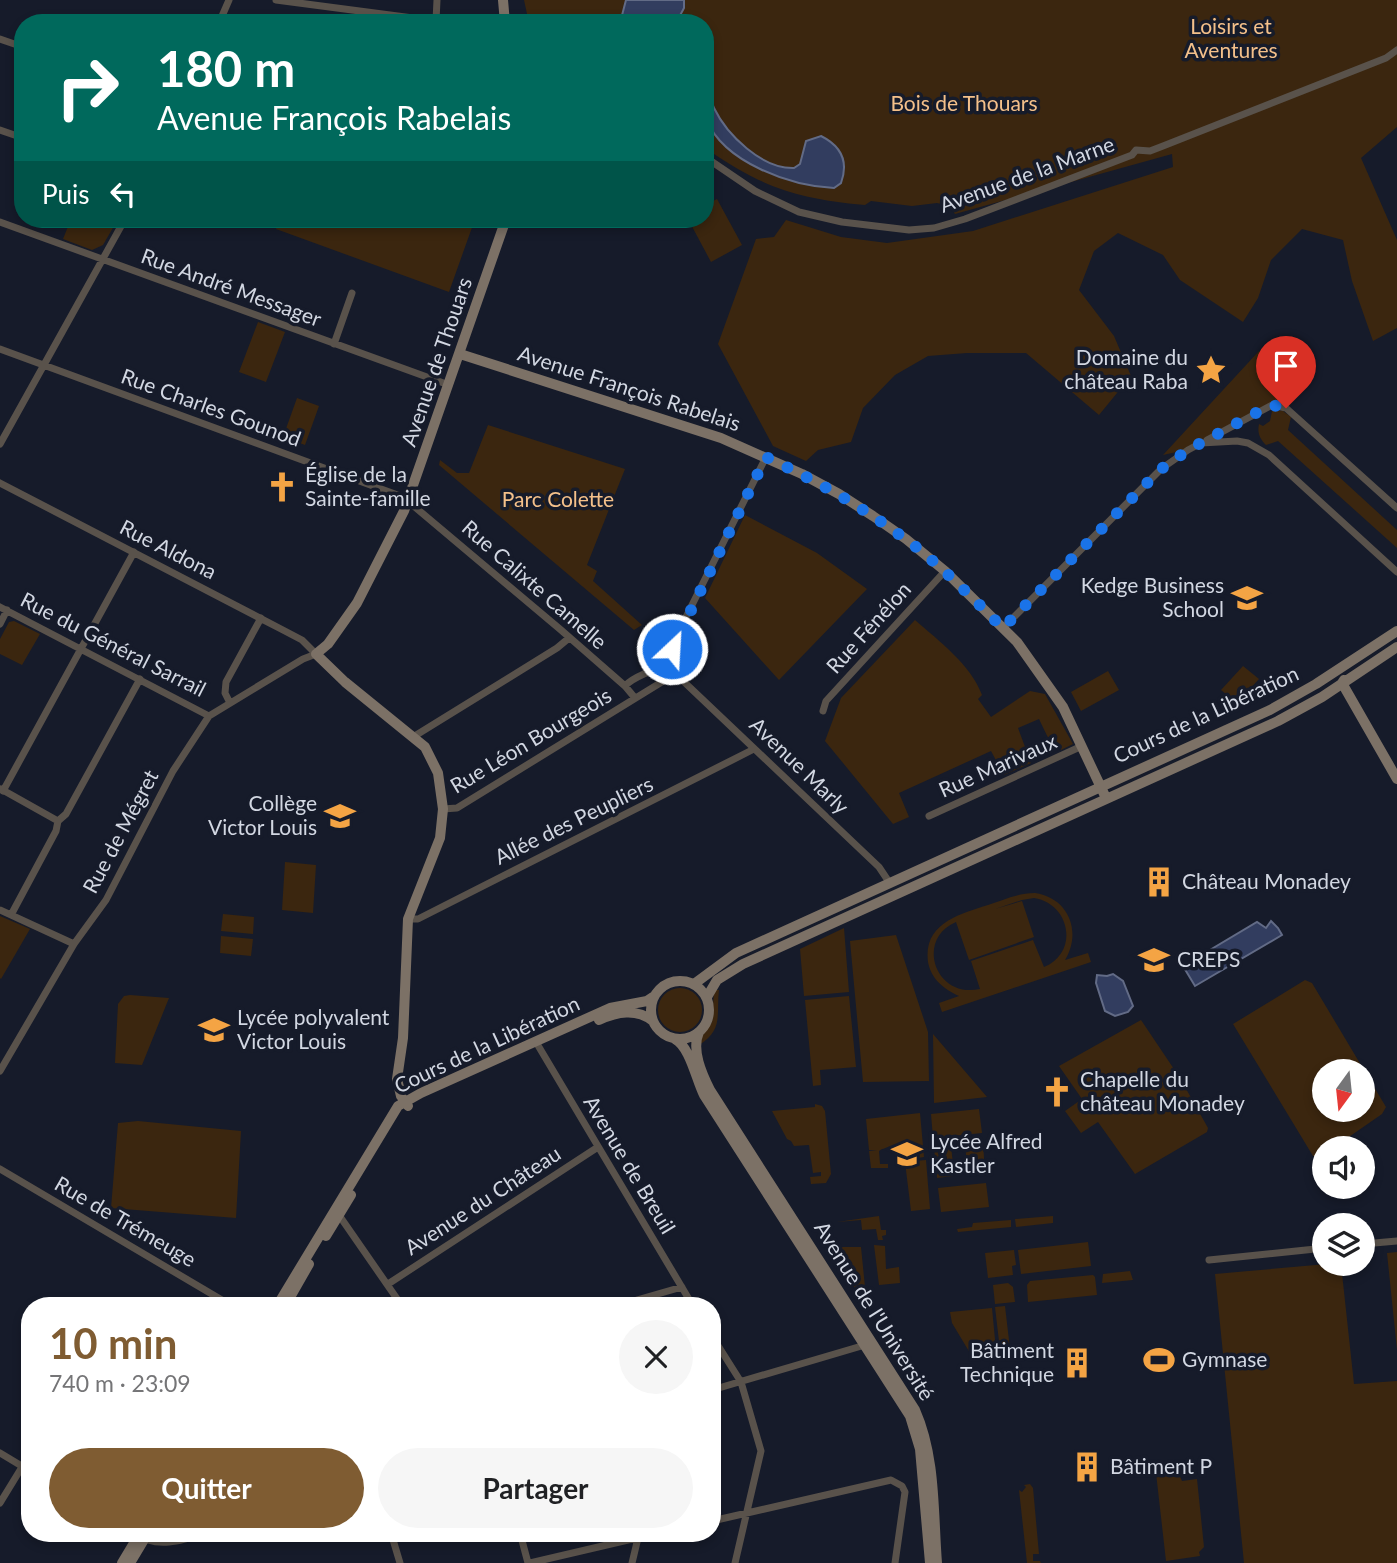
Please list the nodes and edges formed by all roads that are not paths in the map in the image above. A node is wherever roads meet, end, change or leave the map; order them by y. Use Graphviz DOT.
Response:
graph roads {
  1 [pos="280,0"];
  2 [pos="384,14"];
  3 [pos="1397,50"];
  4 [pos="714,163"];
  5 [pos="16,228"];
  6 [pos="120,228"];
  7 [pos="503,228"];
  8 [pos="103,260"];
  9 [pos="352,293"];
  10 [pos="334,344"];
  11 [pos="0,349"];
  12 [pos="460,354"];
  13 [pos="44,365"];
  14 [pos="449,386"];
  15 [pos="1201,443"];
  16 [pos="0,444"];
  17 [pos="766,457"];
  18 [pos="0,484"];
  19 [pos="408,500"];
  20 [pos="1397,508"];
  21 [pos="134,552"];
  22 [pos="945,571"];
  23 [pos="1397,572"];
  24 [pos="4,609"];
  25 [pos="261,618"];
  26 [pos="0,624"];
  27 [pos="1003,628"];
  28 [pos="1397,633"];
  29 [pos="569,638"];
  30 [pos="1396,647"];
  31 [pos="81,648"];
  32 [pos="316,654"];
  33 [pos="140,679"];
  34 [pos="681,679"];
  35 [pos="1342,683"];
  36 [pos="625,686"];
  37 [pos="635,698"];
  38 [pos="230,703"];
  39 [pos="822,711"];
  40 [pos="209,716"];
  41 [pos="413,737"];
  42 [pos="1082,747"];
  43 [pos="1188,747"];
  44 [pos="754,749"];
  45 [pos="1397,779"];
  46 [pos="1101,786"];
  47 [pos="1,790"];
  48 [pos="1106,798"];
  49 [pos="443,809"];
  50 [pos="929,816"];
  51 [pos="58,821"];
  52 [pos="969,860"];
  53 [pos="889,882"];
  54 [pos="0,910"];
  55 [pos="11,915"];
  56 [pos="408,919"];
  57 [pos="821,928"];
  58 [pos="74,944"];
  59 [pos="694,984"];
  60 [pos="653,997"];
  61 [pos="707,997"];
  62 [pos="653,1021"];
  63 [pos="699,1032"];
  64 [pos="675,1039"];
  65 [pos="537,1044"];
  66 [pos="0,1071"];
  67 [pos="406,1104"];
  68 [pos="598,1147"];
  69 [pos="0,1169"];
  70 [pos="782,1208"];
  71 [pos="336,1214"];
  72 [pos="1397,1241"];
  73 [pos="1375,1243"];
  74 [pos="1312,1249"];
  75 [pos="1209,1260"];
  76 [pos="388,1284"];
  77 [pos="682,1287"];
  78 [pos="217,1297"];
  79 [pos="283,1297"];
  80 [pos="290,1297"];
  81 [pos="396,1297"];
  82 [pos="647,1297"];
  83 [pos="688,1297"];
  84 [pos="865,1345"];
  85 [pos="721,1350"];
  86 [pos="741,1382"];
  87 [pos="721,1388"];
  88 [pos="922,1439"];
  89 [pos="0,1453"];
  90 [pos="21,1466"];
  91 [pos="21,1476"];
  92 [pos="927,1481"];
  93 [pos="0,1503"];
  94 [pos="747,1513"];
  95 [pos="721,1519"];
  96 [pos="136,1542"];
  97 [pos="138,1542"];
  98 [pos="394,1542"];
  99 [pos="523,1542"];
  100 [pos="621,1542"];
  101 [pos="637,1542"];
  102 [pos="122,1563"];
  103 [pos="130,1563"];
  104 [pos="400,1563"];
  105 [pos="529,1563"];
  106 [pos="632,1563"];
  107 [pos="735,1563"];
  108 [pos="895,1563"];
  109 [pos="930,1563"];
  110 [pos="937,1563"];
  1 -- 2 [label="street"];
  3 -- 4 [label="street, Avenue de la Marne"];
  5 -- 8 [label="street, Rue André Messager"];
  6 -- 8 [label="street"];
  7 -- 12 [label="street, Avenue de Thouars"];
  8 -- 10 [label="street, Rue André Messager"];
  8 -- 13 [label="street"];
  9 -- 10 [label="street"];
  10 -- 14 [label="street, Rue André Messager"];
  11 -- 13 [label="street, Rue Charles Gounod"];
  12 -- 14 [label="street, Avenue de Thouars"];
  12 -- 17 [label="street, Avenue François Rabelais"];
  13 -- 16 [label="street"];
  13 -- 19 [label="street, Rue Charles Gounod"];
  14 -- 19 [label="street, Avenue de Thouars"];
  15 -- 20 [label="street"];
  15 -- 23 [label="street"];
  15 -- 27 [label="street"];
  17 -- 22 [label="street, Avenue François Rabelais"];
  17 -- 36 [label="street"];
  18 -- 21 [label="street, Rue Aldona"];
  19 -- 29 [label="street, Rue Calixte Camelle"];
  19 -- 32 [label="street, Avenue de Thouars"];
  21 -- 25 [label="street, Rue Aldona"];
  21 -- 31 [label="street"];
  22 -- 27 [label="street, Avenue François Rabelais"];
  22 -- 39 [label="street, Rue Fénélon"];
  24 -- 26 [label="street"];
  24 -- 31 [label="street, Rue du Général Sarrail"];
  25 -- 32 [label="street, Rue Aldona"];
  25 -- 38 [label="street"];
  27 -- 42 [label="street, Avenue François Rabelais"];
  28 -- 35 [label="street"];
  28 -- 43 [label="street, Cours de la Libération"];
  29 -- 36 [label="street, Rue Calixte Camelle"];
  29 -- 41 [label="street"];
  30 -- 35 [label="street, Cours de la Libération"];
  31 -- 33 [label="street, Rue du Général Sarrail"];
  31 -- 47 [label="street"];
  32 -- 38 [label="street, Rue de Mégret"];
  32 -- 41 [label="street"];
  33 -- 40 [label="street, Rue du Général Sarrail"];
  33 -- 51 [label="street"];
  34 -- 37 [label="street, Rue Léon Bourgeois"];
  34 -- 44 [label="street, Avenue Marly"];
  35 -- 45 [label="street"];
  35 -- 48 [label="street, Cours de la Libération"];
  36 -- 37 [label="street, Rue Calixte Camelle"];
  37 -- 49 [label="street, Rue Léon Bourgeois"];
  38 -- 40 [label="street, Rue de Mégret"];
  40 -- 58 [label="street, Rue de Mégret"];
  41 -- 49 [label="street"];
  42 -- 46 [label="street, Avenue François Rabelais"];
  42 -- 50 [label="street, Rue Marivaux"];
  43 -- 46 [label="street, Cours de la Libération"];
  43 -- 48 [label="street"];
  44 -- 53 [label="street, Avenue Marly"];
  44 -- 56 [label="street, Allée des Peupliers"];
  46 -- 48 [label="street, Cours de la Libération"];
  46 -- 52 [label="street"];
  46 -- 53 [label="street, Cours de la Libération"];
  47 -- 51 [label="street"];
  48 -- 52 [label="street, Cours de la Libération"];
  49 -- 56 [label="street"];
  51 -- 55 [label="street"];
  52 -- 57 [label="street, Cours de la Libération"];
  53 -- 57 [label="street"];
  53 -- 59 [label="street, Cours de la Libération"];
  54 -- 55 [label="street"];
  55 -- 58 [label="street"];
  56 -- 67 [label="street"];
  57 -- 61 [label="street, Cours de la Libération"];
  58 -- 66 [label="street, Rue de Mégret"];
  59 -- 60 [label="street"];
  59 -- 61 [label="street"];
  60 -- 62 [label="street"];
  60 -- 65 [label="street, Cours de la Libération"];
  61 -- 63 [label="street"];
  62 -- 64 [label="street"];
  62 -- 65 [label="street, Cours de la Libération"];
  63 -- 64 [label="street"];
  63 -- 70 [label="street, Avenue de l'Université"];
  64 -- 70 [label="street, Avenue de l'Université"];
  65 -- 67 [label="street, Cours de la Libération"];
  65 -- 68 [label="street, Avenue de Breuil"];
  67 -- 71 [label="street, Cours de la Libération"];
  68 -- 76 [label="street, Avenue du Château"];
  68 -- 77 [label="street, Avenue de Breuil"];
  69 -- 78 [label="street, Rue de Trémeuge"];
  70 -- 84 [label="street, Avenue de l'Université"];
  70 -- 88 [label="street, Avenue de l'Université"];
  71 -- 76 [label="street"];
  71 -- 79 [label="street, Cours de la Libération"];
  71 -- 80 [label="street, Cours de la Libération"];
  72 -- 73 [label="street"];
  74 -- 75 [label="street"];
  76 -- 81 [label="street"];
  77 -- 82 [label="street"];
  77 -- 83 [label="street, Avenue de Breuil"];
  84 -- 86 [label="street"];
  84 -- 88 [label="street, Avenue de l'Université"];
  85 -- 86 [label="street"];
  86 -- 87 [label="street"];
  86 -- 94 [label="street"];
  88 -- 92 [label="street, Avenue de l'Université"];
  89 -- 90 [label="street"];
  91 -- 93 [label="street"];
  92 -- 109 [label="street, Avenue de l'Université"];
  92 -- 110 [label="street, Avenue de l'Université"];
  94 -- 95 [label="street"];
  94 -- 107 [label="street"];
  94 -- 108 [label="street"];
  96 -- 102 [label="street"];
  97 -- 103 [label="street"];
  98 -- 104 [label="street"];
  99 -- 105 [label="street"];
  100 -- 105 [label="street"];
  101 -- 106 [label="street"];
}
